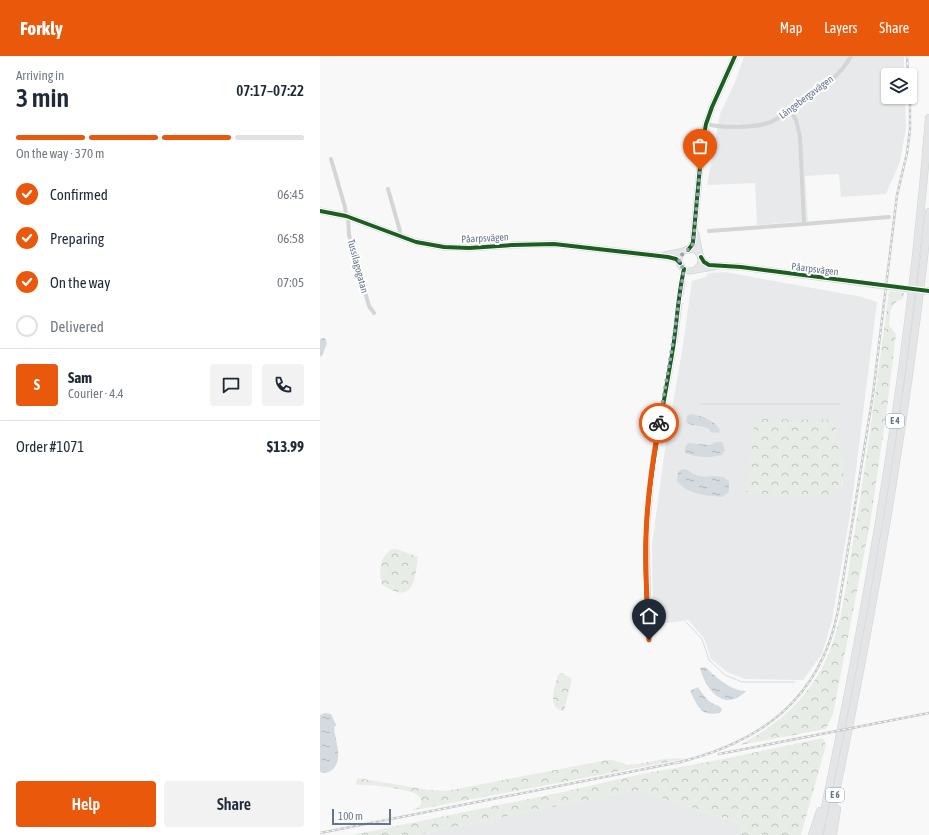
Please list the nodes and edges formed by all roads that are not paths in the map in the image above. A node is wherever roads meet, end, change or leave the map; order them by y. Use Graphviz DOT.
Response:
graph roads {
  1 [pos="735,56"];
  2 [pos="851,56"];
  3 [pos="790,109"];
  4 [pos="929,118"];
  5 [pos="706,124"];
  6 [pos="332,159"];
  7 [pos="388,190"];
  8 [pos="320,211"];
  9 [pos="929,212"];
  10 [pos="347,216"];
  11 [pos="889,217"];
  12 [pos="695,223"];
  13 [pos="804,224"];
  14 [pos="709,231"];
  15 [pos="399,236"];
  16 [pos="686,251"];
  17 [pos="656,255"];
  18 [pos="700,256"];
  19 [pos="680,263"];
  20 [pos="720,266"];
  21 [pos="684,269"];
  22 [pos="695,270"];
  23 [pos="908,289"];
  24 [pos="374,312"];
  25 [pos="649,640"];
  26 [pos="844,756"];
  27 [pos="831,776"];
  28 [pos="812,835"];
  29 [pos="819,835"];
  30 [pos="827,835"];
  31 [pos="833,835"];
  1 -- 5 [label="street"];
  2 -- 3 [label="street, Långebergavägen"];
  3 -- 5 [label="street, Långebergavägen"];
  3 -- 13 [label="street"];
  4 -- 27 [label="highway, E 4"];
  5 -- 12 [label="street"];
  6 -- 10 [label="street"];
  7 -- 15 [label="street"];
  8 -- 10 [label="street, Påarpsvägen"];
  9 -- 26 [label="highway, E 4"];
  10 -- 15 [label="street, Påarpsvägen"];
  10 -- 24 [label="street, Tussilagogatan"];
  11 -- 13 [label="street"];
  12 -- 16 [label="street"];
  12 -- 18 [label="street"];
  13 -- 14 [label="street"];
  15 -- 17 [label="street, Påarpsvägen"];
  16 -- 17 [label="street, Påarpsvägen"];
  16 -- 18 [label="street"];
  16 -- 19 [label="street"];
  17 -- 19 [label="street, Påarpsvägen"];
  18 -- 20 [label="street, Påarpsvägen"];
  18 -- 22 [label="street"];
  19 -- 21 [label="street"];
  20 -- 22 [label="street, Påarpsvägen"];
  20 -- 23 [label="street, Påarpsvägen"];
  21 -- 22 [label="street"];
  21 -- 25 [label="street"];
  26 -- 30 [label="highway, E 6"];
  26 -- 31 [label="highway, E 4"];
  27 -- 28 [label="highway, E 4"];
  27 -- 29 [label="highway, E 6"];
}
